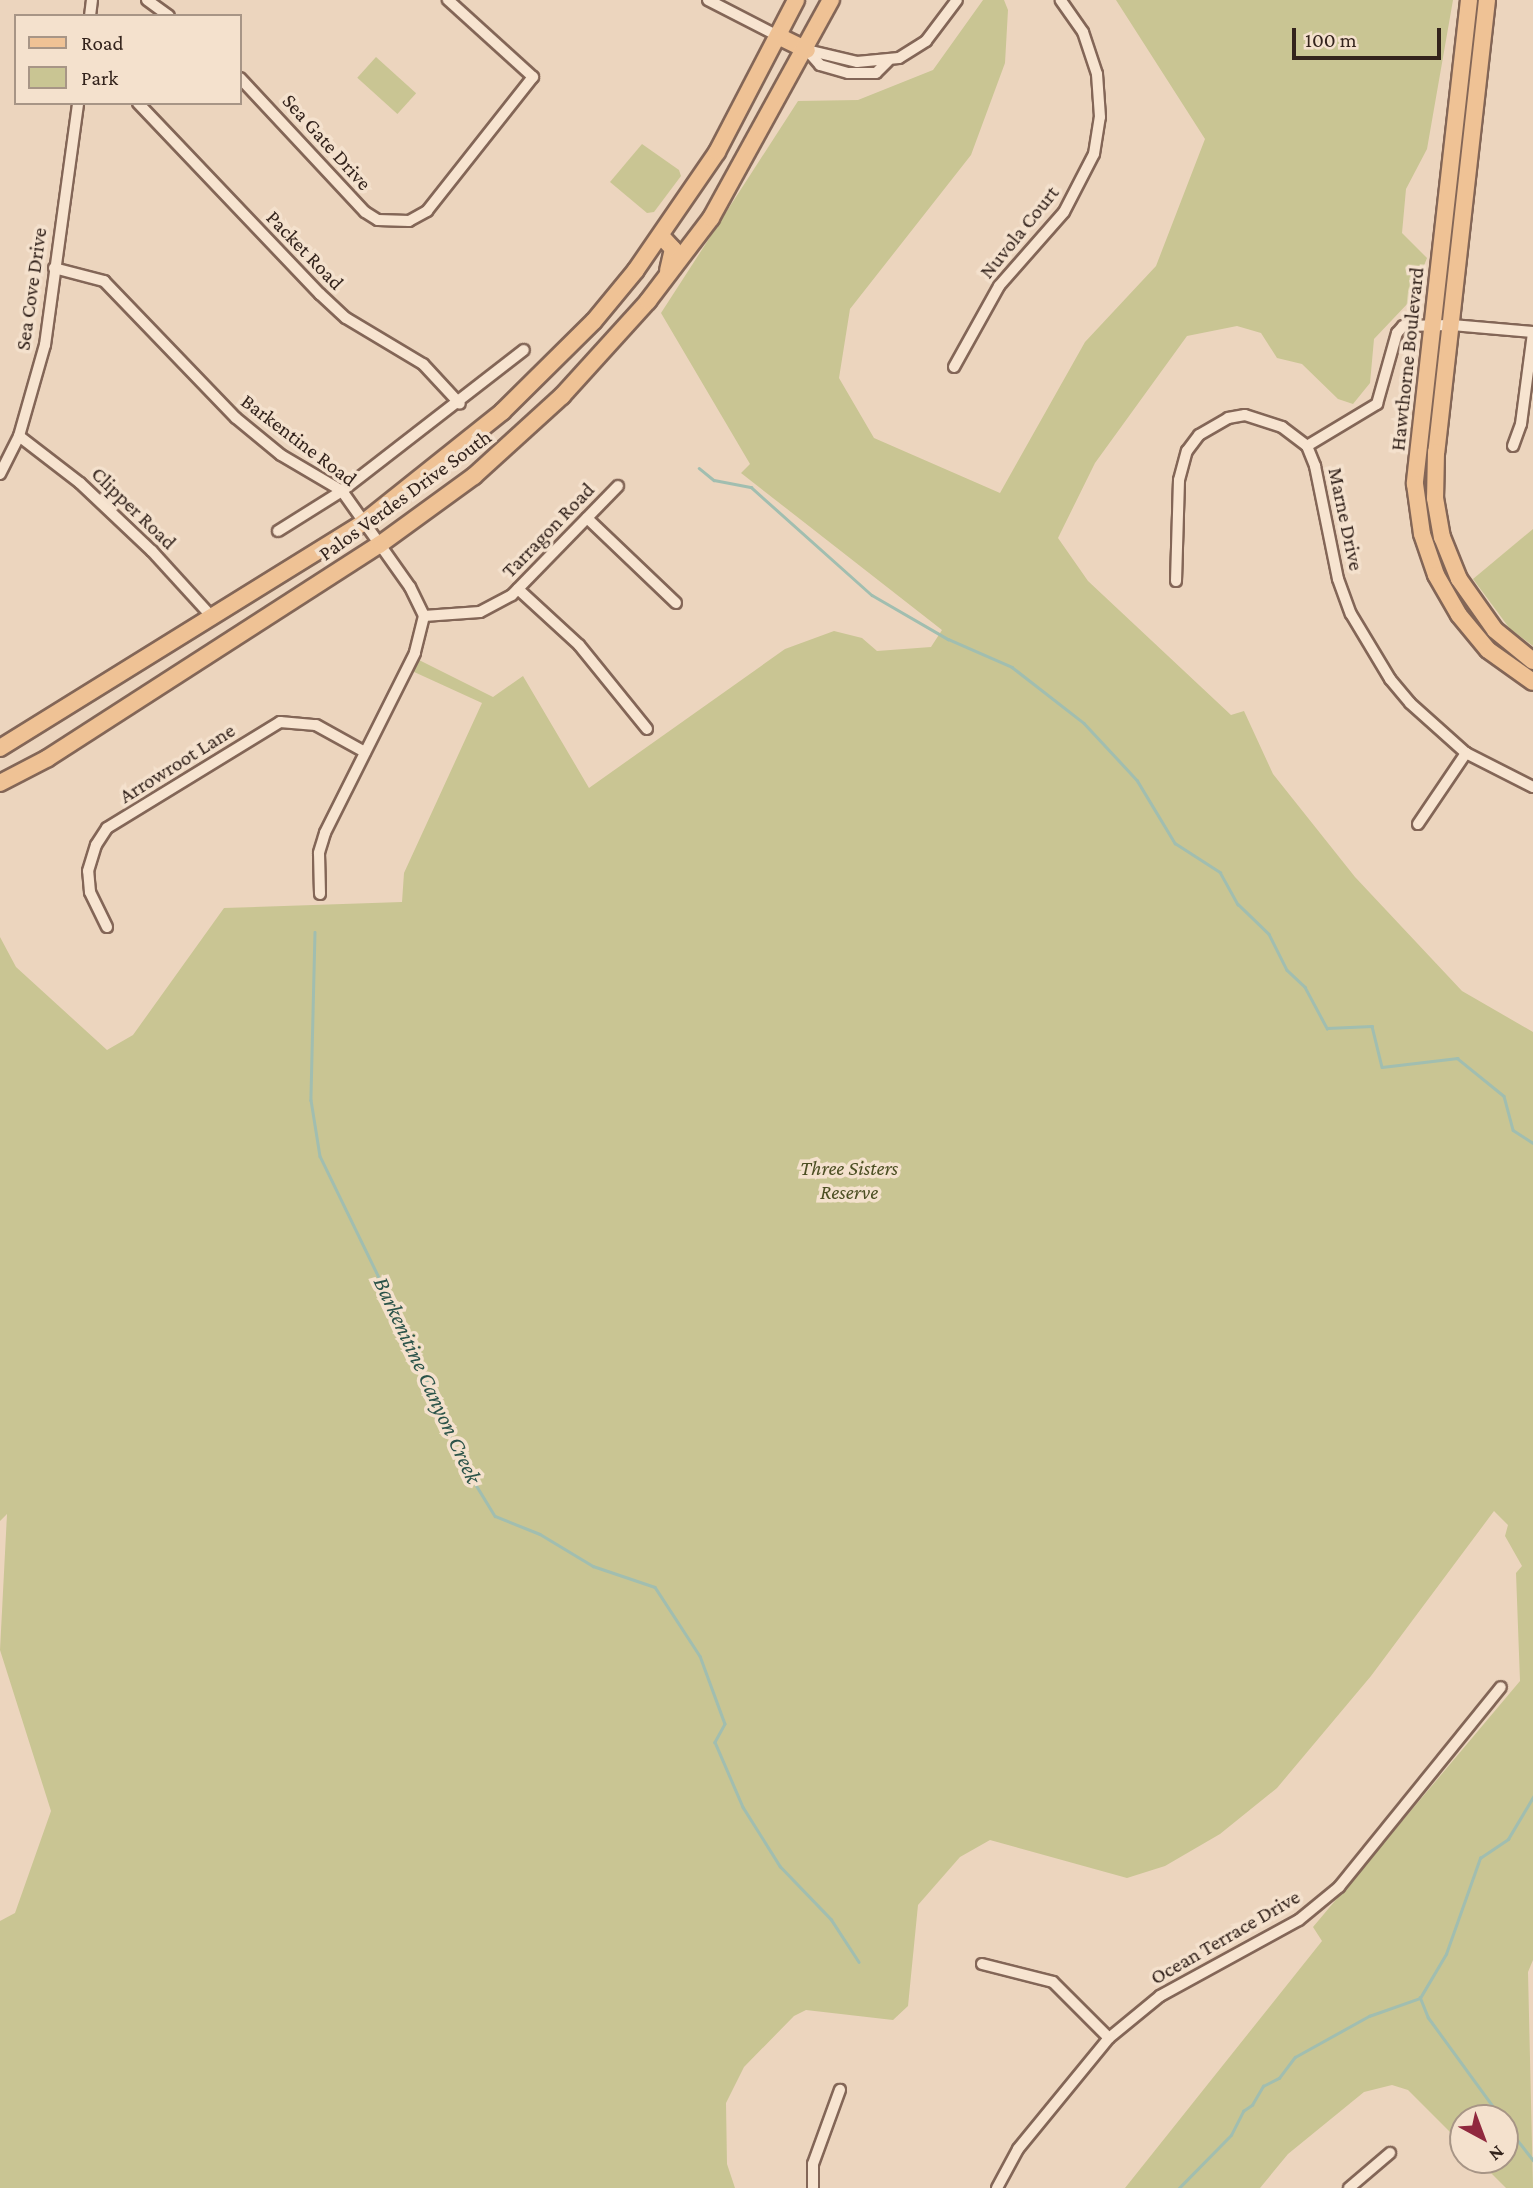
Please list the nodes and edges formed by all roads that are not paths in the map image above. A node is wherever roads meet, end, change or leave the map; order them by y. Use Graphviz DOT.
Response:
graph roads {
  1 [pos="147,0"];
  2 [pos="448,0"];
  3 [pos="708,0"];
  4 [pos="796,0"];
  5 [pos="831,0"];
  6 [pos="957,0"];
  7 [pos="1061,0"];
  8 [pos="1469,0"];
  9 [pos="1488,0"];
  10 [pos="166,14"];
  11 [pos="778,36"];
  12 [pos="807,50"];
  13 [pos="242,80"];
  14 [pos="78,105"];
  15 [pos="140,105"];
  16 [pos="661,236"];
  17 [pos="54,268"];
  18 [pos="639,312"];
  19 [pos="1433,324"];
  20 [pos="1452,324"];
  21 [pos="1533,332"];
  22 [pos="524,349"];
  23 [pos="954,367"];
  24 [pos="460,404"];
  25 [pos="19,436"];
  26 [pos="1307,446"];
  27 [pos="1513,446"];
  28 [pos="0,474"];
  29 [pos="618,486"];
  30 [pos="342,491"];
  31 [pos="586,518"];
  32 [pos="363,523"];
  33 [pos="278,531"];
  34 [pos="379,545"];
  35 [pos="1176,580"];
  36 [pos="519,589"];
  37 [pos="676,603"];
  38 [pos="424,616"];
  39 [pos="213,618"];
  40 [pos="1533,661"];
  41 [pos="1533,682"];
  42 [pos="648,729"];
  43 [pos="0,748"];
  44 [pos="365,752"];
  45 [pos="1466,753"];
  46 [pos="0,783"];
  47 [pos="1533,787"];
  48 [pos="1418,824"];
  49 [pos="320,894"];
  50 [pos="107,927"];
  51 [pos="1501,1687"];
  52 [pos="982,1964"];
  53 [pos="1109,2038"];
  54 [pos="840,2090"];
  55 [pos="1390,2152"];
  56 [pos="813,2188"];
  57 [pos="997,2188"];
  58 [pos="1349,2188"];
  1 -- 10 [label="street"];
  2 -- 13 [label="street, Sea Gate Drive"];
  3 -- 11 [label="street"];
  4 -- 11 [label="main road, Palos Verdes Drive South"];
  5 -- 12 [label="main road, Palos Verdes Drive South"];
  6 -- 12 [label="street"];
  7 -- 23 [label="street, Nuvola Court"];
  8 -- 19 [label="main road, Hawthorne Boulevard"];
  9 -- 20 [label="main road, Hawthorne Boulevard"];
  11 -- 12 [label="main road"];
  11 -- 16 [label="main road, Palos Verdes Drive South"];
  12 -- 18 [label="main road, Palos Verdes Drive South"];
  14 -- 17 [label="street, Sea Cove Drive"];
  15 -- 24 [label="street, Packet Road"];
  16 -- 18 [label="main road"];
  16 -- 32 [label="main road, Palos Verdes Drive South"];
  17 -- 25 [label="street, Sea Cove Drive"];
  17 -- 30 [label="street, Barkentine Road"];
  18 -- 34 [label="main road, Palos Verdes Drive South"];
  19 -- 20 [label="street"];
  19 -- 26 [label="street"];
  19 -- 41 [label="main road, Hawthorne Boulevard"];
  20 -- 21 [label="street"];
  20 -- 40 [label="main road, Hawthorne Boulevard"];
  21 -- 27 [label="street"];
  22 -- 24 [label="street, Palos Verdes Drive South"];
  24 -- 30 [label="street, Palos Verdes Drive South"];
  25 -- 28 [label="street, Sea Cove Drive"];
  25 -- 39 [label="street, Clipper Road"];
  26 -- 35 [label="street, Marne Drive"];
  26 -- 45 [label="street, Marne Drive"];
  29 -- 31 [label="street, Tarragon Road"];
  30 -- 32 [label="street, Barkentine Road"];
  30 -- 33 [label="street, Palos Verdes Drive South"];
  31 -- 36 [label="street, Tarragon Road"];
  31 -- 37 [label="street"];
  32 -- 34 [label="street, Barkentine Road"];
  32 -- 39 [label="main road, Palos Verdes Drive South"];
  34 -- 38 [label="street, Barkentine Road"];
  34 -- 46 [label="main road, Palos Verdes Drive South"];
  36 -- 38 [label="street, Tarragon Road"];
  36 -- 42 [label="street"];
  38 -- 44 [label="street"];
  39 -- 43 [label="main road, Palos Verdes Drive South"];
  44 -- 49 [label="street"];
  44 -- 50 [label="street, Arrowroot Lane"];
  45 -- 47 [label="street, Marne Drive"];
  45 -- 48 [label="street"];
  51 -- 53 [label="street, Ocean Terrace Drive"];
  52 -- 53 [label="street"];
  53 -- 57 [label="street, Ocean Terrace Drive"];
  54 -- 56 [label="street"];
  55 -- 58 [label="street"];
}
